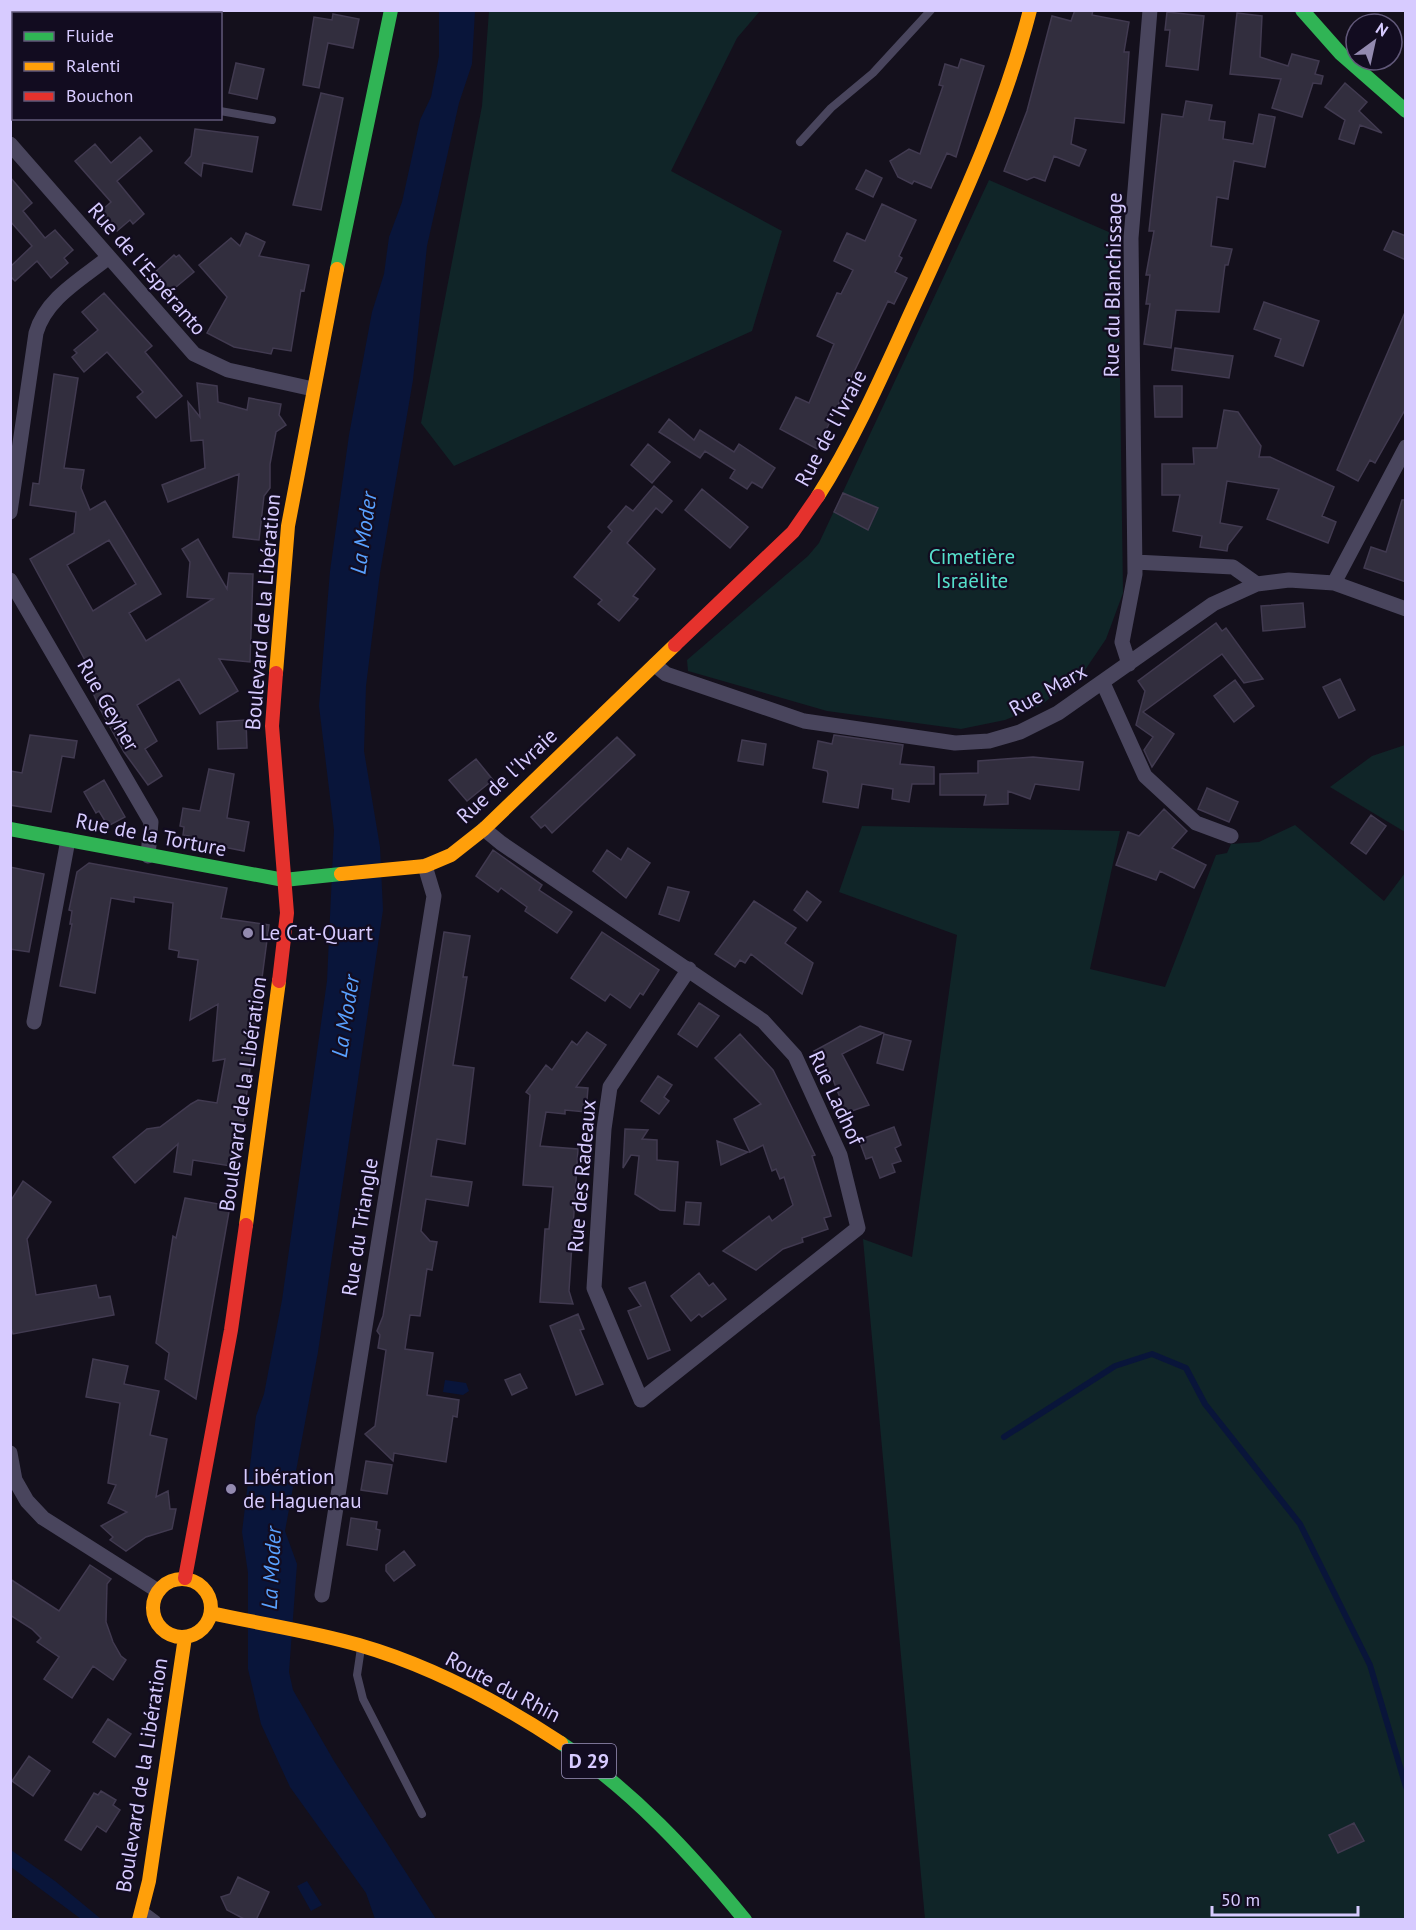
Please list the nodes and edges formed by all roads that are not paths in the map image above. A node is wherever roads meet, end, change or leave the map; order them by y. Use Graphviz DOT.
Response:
graph roads {
  1 [pos="391,10"];
  2 [pos="931,10"];
  3 [pos="1030,10"];
  4 [pos="1150,10"];
  5 [pos="1302,10"];
  6 [pos="222,111"];
  7 [pos="1406,111"];
  8 [pos="272,120"];
  9 [pos="800,142"];
  10 [pos="10,144"];
  11 [pos="109,257"];
  12 [pos="313,388"];
  13 [pos="1406,447"];
  14 [pos="11,504"];
  15 [pos="1135,562"];
  16 [pos="10,580"];
  17 [pos="1334,583"];
  18 [pos="1257,584"];
  19 [pos="1406,609"];
  20 [pos="1130,664"];
  21 [pos="655,665"];
  22 [pos="1103,683"];
  23 [pos="10,829"];
  24 [pos="484,829"];
  25 [pos="1231,836"];
  26 [pos="68,840"];
  27 [pos="148,855"];
  28 [pos="425,866"];
  29 [pos="323,878"];
  30 [pos="284,880"];
  31 [pos="689,969"];
  32 [pos="34,1022"];
  33 [pos="640,1400"];
  34 [pos="10,1453"];
  35 [pos="13,1481"];
  36 [pos="186,1578"];
  37 [pos="158,1591"];
  38 [pos="322,1595"];
  39 [pos="212,1613"];
  40 [pos="185,1637"];
  41 [pos="362,1646"];
  42 [pos="422,1814"];
  43 [pos="140,1914"];
  44 [pos="157,1920"];
  45 [pos="745,1920"];
  1 -- 12 [label="main road, Boulevard de la Libération"];
  2 -- 9 [label="lane"];
  3 -- 21 [label="main road, Rue de l'Ivraie"];
  4 -- 15 [label="street, Rue du Blanchissage"];
  5 -- 7 [label="main road"];
  6 -- 8 [label="lane"];
  10 -- 11 [label="street, Rue de l'Espéranto"];
  11 -- 12 [label="street, Rue de l'Espéranto"];
  11 -- 14 [label="street"];
  12 -- 30 [label="main road, Boulevard de la Libération"];
  13 -- 17 [label="street"];
  15 -- 18 [label="street"];
  15 -- 20 [label="street, Rue du Blanchissage"];
  16 -- 27 [label="street, Rue Geyher"];
  17 -- 18 [label="street, Rue Marx"];
  17 -- 19 [label="street, Rue Marx"];
  18 -- 20 [label="street, Rue Marx"];
  20 -- 22 [label="street, Rue Marx"];
  21 -- 22 [label="street, Rue Marx"];
  21 -- 24 [label="main road, Rue de l'Ivraie"];
  22 -- 25 [label="street"];
  23 -- 26 [label="main road, Rue de la Torture"];
  24 -- 28 [label="main road, Rue de l'Ivraie"];
  24 -- 31 [label="street, Rue Ladhof"];
  26 -- 27 [label="main road, Rue de la Torture"];
  26 -- 32 [label="street"];
  27 -- 30 [label="main road, Rue de la Torture"];
  28 -- 29 [label="main road, Rue de l'Ivraie"];
  28 -- 38 [label="street, Rue du Triangle"];
  29 -- 30 [label="main road, Rue de la Torture"];
  30 -- 36 [label="main road, Boulevard de la Libération"];
  31 -- 33 [label="street, Rue des Radeaux"];
  31 -- 33 [label="street, Rue Ladhof"];
  34 -- 35 [label="street"];
  35 -- 37 [label="street"];
  36 -- 37 [label="main road"];
  36 -- 39 [label="main road"];
  37 -- 40 [label="main road"];
  39 -- 40 [label="main road"];
  39 -- 41 [label="main road, Route du Rhin / D 29"];
  40 -- 43 [label="main road, Boulevard de la Libération"];
  41 -- 42 [label="lane"];
  41 -- 45 [label="main road, Route du Rhin / D 29"];
  43 -- 44 [label="lane"];
}
